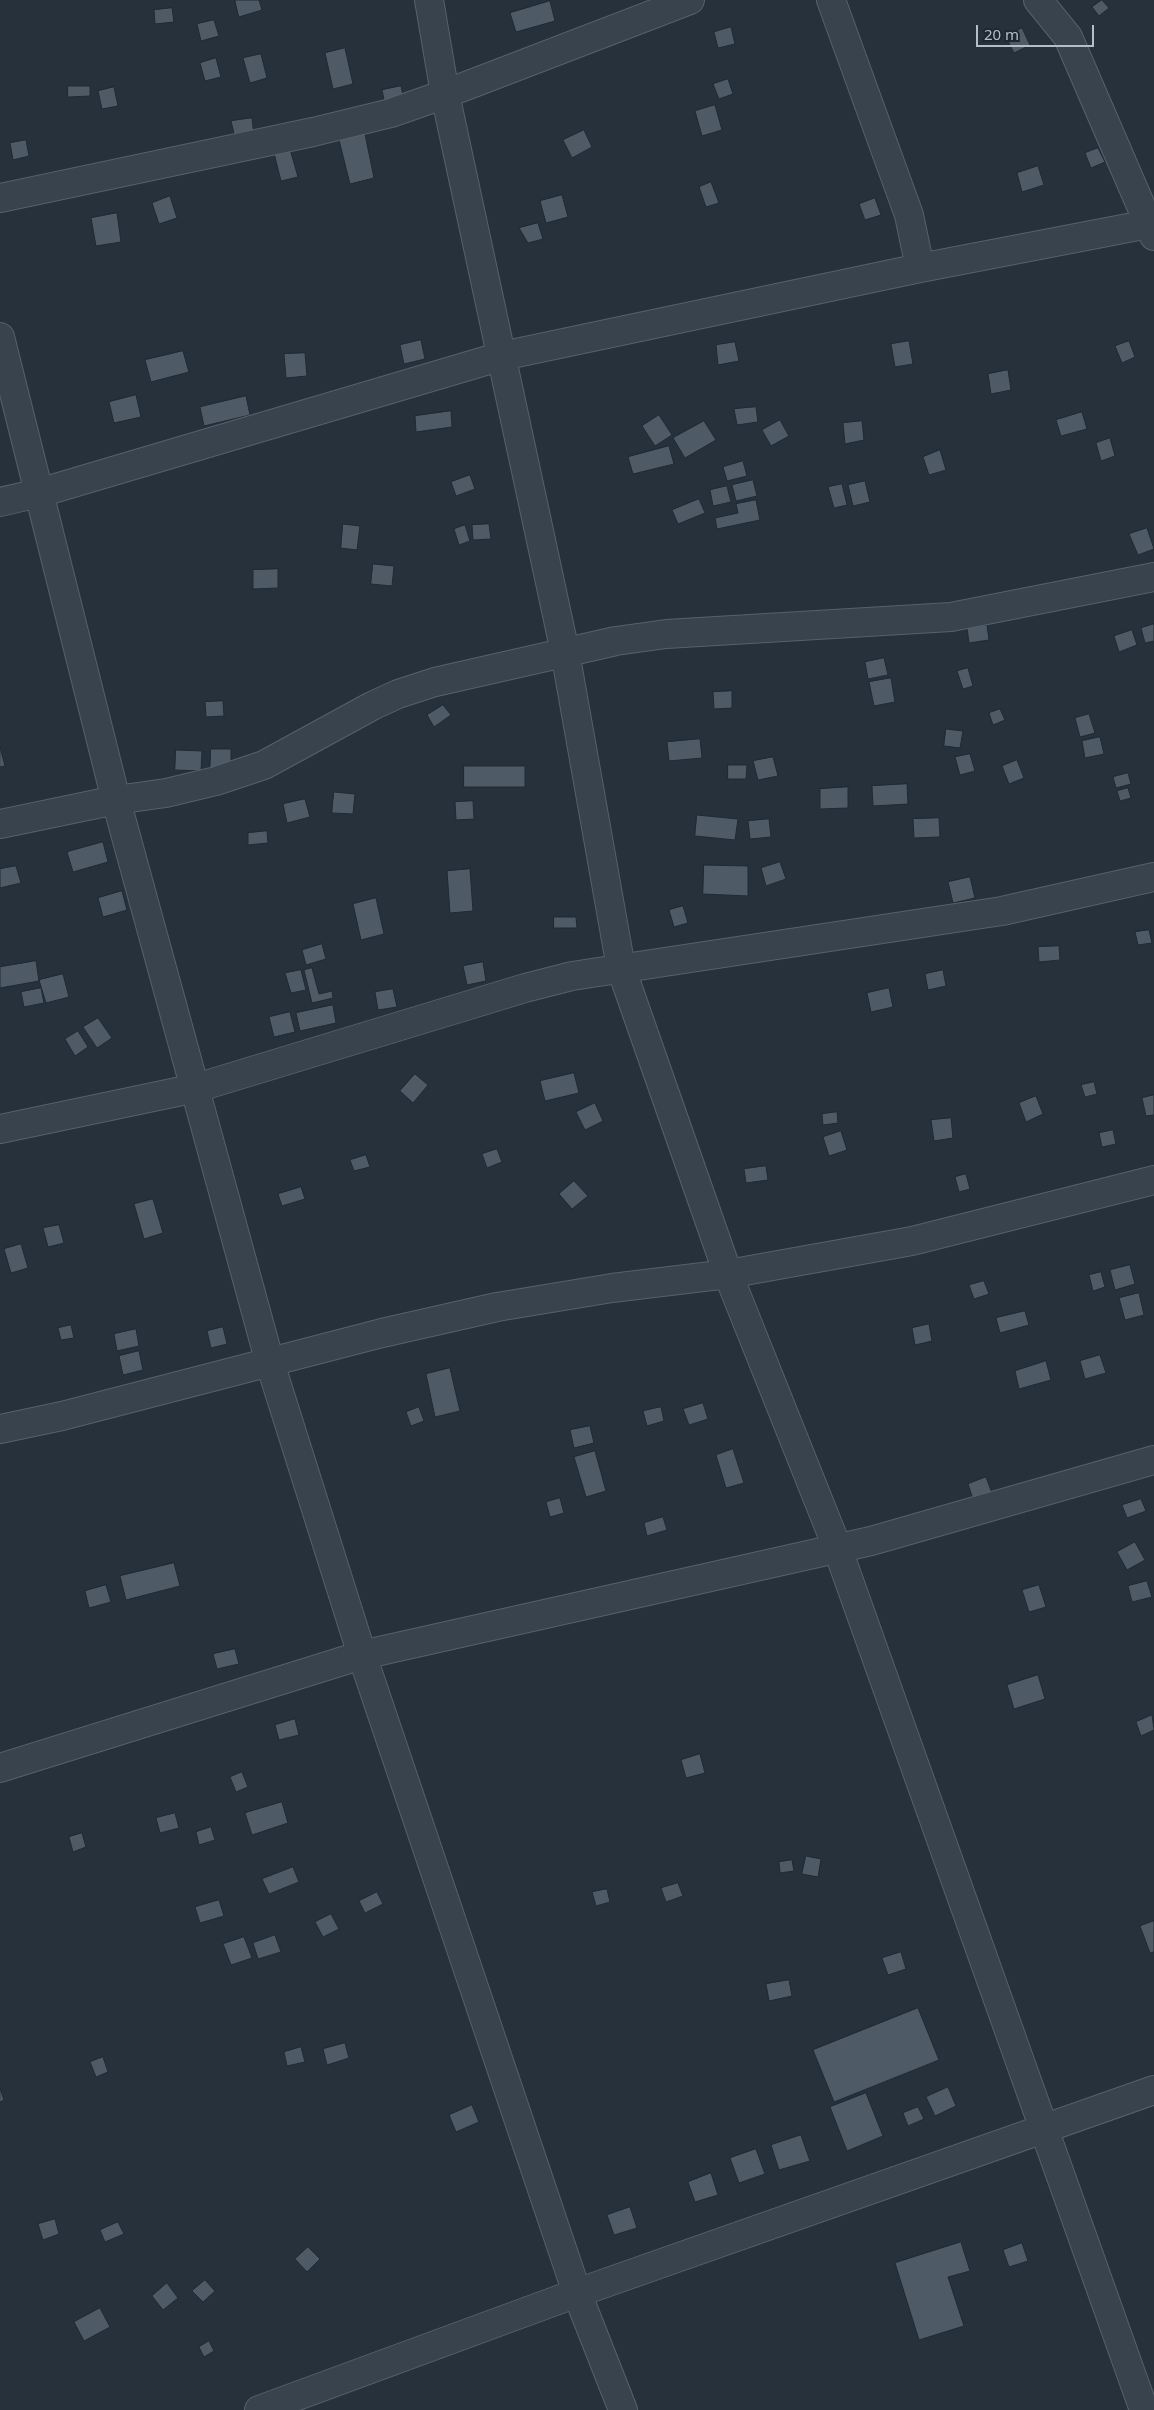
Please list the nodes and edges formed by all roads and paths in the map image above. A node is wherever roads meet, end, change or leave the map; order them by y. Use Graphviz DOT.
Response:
graph roads {
  1 [pos="428,0"];
  2 [pos="690,0"];
  3 [pos="831,0"];
  4 [pos="1038,0"];
  5 [pos="445,94"];
  6 [pos="0,198"];
  7 [pos="1152,228"];
  8 [pos="920,268"];
  9 [pos="0,336"];
  10 [pos="502,356"];
  11 [pos="39,494"];
  12 [pos="0,502"];
  13 [pos="1154,577"];
  14 [pos="566,652"];
  15 [pos="116,800"];
  16 [pos="0,824"];
  17 [pos="1154,877"];
  18 [pos="621,968"];
  19 [pos="196,1088"];
  20 [pos="0,1129"];
  21 [pos="1154,1180"];
  22 [pos="728,1274"];
  23 [pos="270,1364"];
  24 [pos="0,1429"];
  25 [pos="1154,1460"];
  26 [pos="837,1547"];
  27 [pos="362,1655"];
  28 [pos="0,1768"];
  29 [pos="1154,2090"];
  30 [pos="1042,2127"];
  31 [pos="577,2293"];
  32 [pos="259,2410"];
  33 [pos="623,2410"];
  34 [pos="1144,2410"];
  1 -- 5 [label="street"];
  2 -- 5 [label="street"];
  3 -- 8 [label="street"];
  4 -- 7 [label="street"];
  5 -- 6 [label="street"];
  5 -- 10 [label="street"];
  7 -- 8 [label="street"];
  8 -- 10 [label="street"];
  9 -- 11 [label="street"];
  10 -- 11 [label="street"];
  10 -- 14 [label="street"];
  11 -- 12 [label="street"];
  11 -- 15 [label="street"];
  13 -- 14 [label="street"];
  14 -- 15 [label="street"];
  14 -- 18 [label="street"];
  15 -- 16 [label="street"];
  15 -- 19 [label="street"];
  17 -- 18 [label="street"];
  18 -- 19 [label="street"];
  18 -- 22 [label="street"];
  19 -- 20 [label="street"];
  19 -- 23 [label="street"];
  21 -- 22 [label="street"];
  22 -- 23 [label="street"];
  22 -- 26 [label="street"];
  23 -- 24 [label="street"];
  23 -- 27 [label="street"];
  25 -- 26 [label="street"];
  26 -- 27 [label="street"];
  26 -- 30 [label="street"];
  27 -- 28 [label="street"];
  27 -- 31 [label="street"];
  29 -- 30 [label="street"];
  30 -- 31 [label="street"];
  30 -- 34 [label="street"];
  31 -- 32 [label="street"];
  31 -- 33 [label="street"];
}
